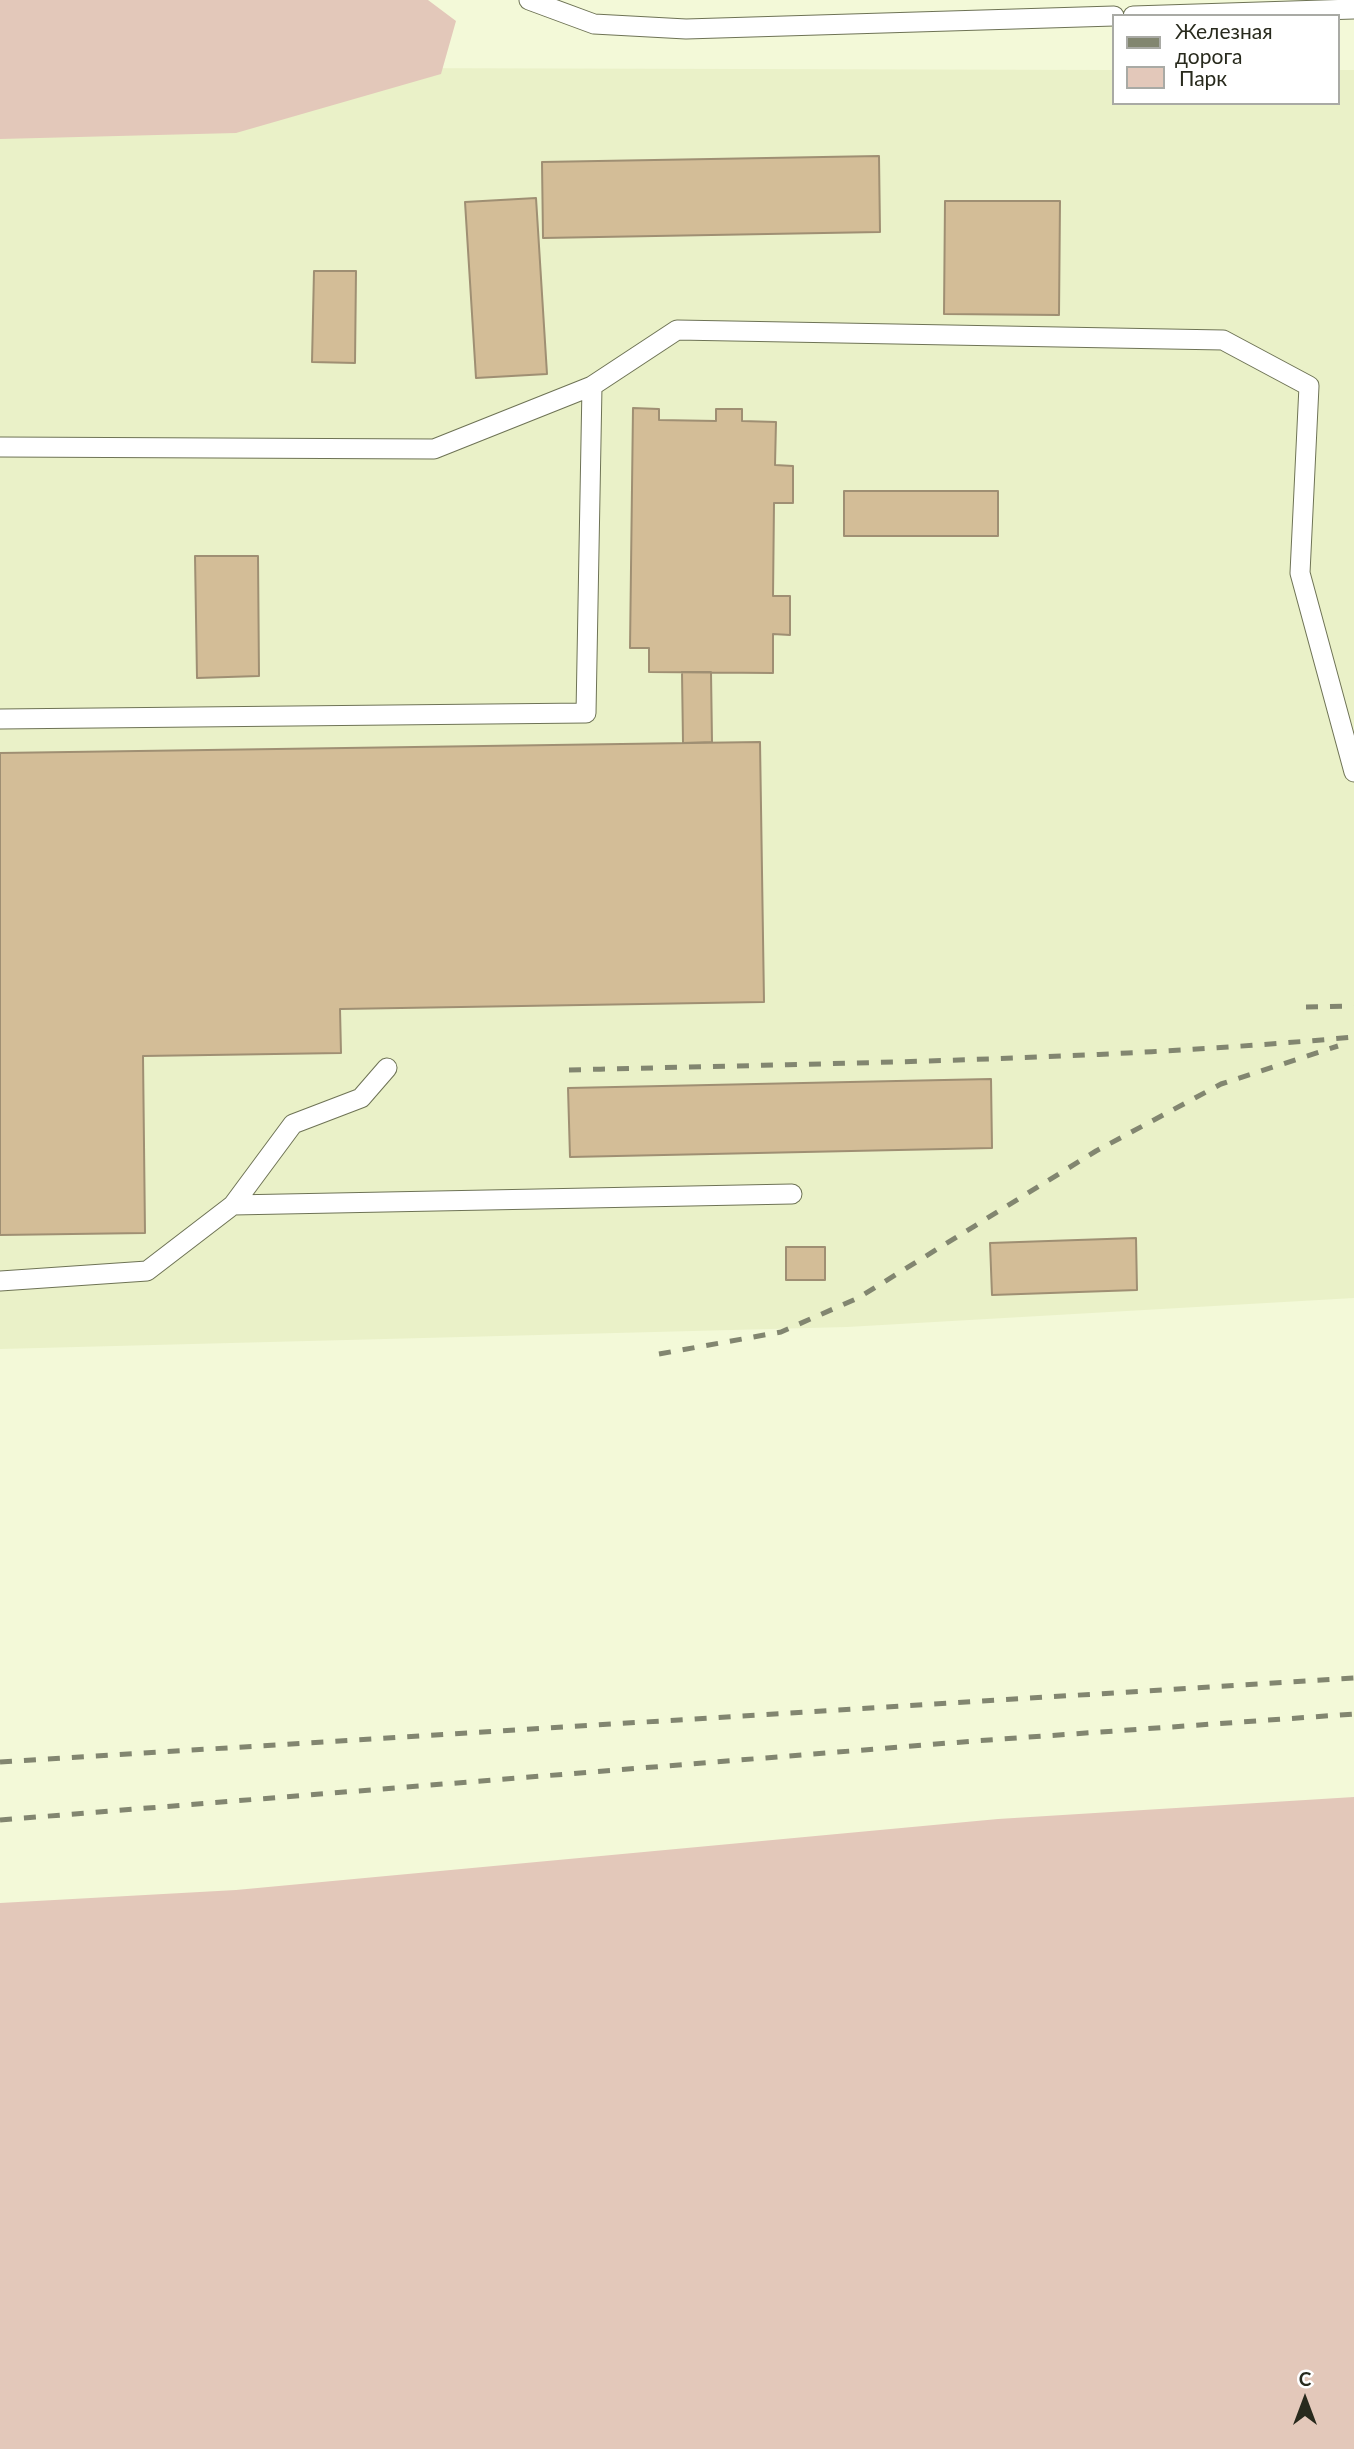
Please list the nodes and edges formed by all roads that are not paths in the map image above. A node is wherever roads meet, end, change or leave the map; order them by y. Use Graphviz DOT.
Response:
graph roads {
  1 [pos="529,0"];
  2 [pos="1354,9"];
  3 [pos="1196,14"];
  4 [pos="1112,16"];
  5 [pos="592,386"];
  6 [pos="0,447"];
  7 [pos="0,719"];
  8 [pos="1354,772"];
  9 [pos="387,1068"];
  10 [pos="792,1194"];
  11 [pos="233,1205"];
  12 [pos="0,1281"];
  1 -- 4 [label="lane"];
  2 -- 3 [label="lane"];
  5 -- 6 [label="lane"];
  5 -- 7 [label="lane"];
  5 -- 8 [label="lane"];
  9 -- 11 [label="lane"];
  10 -- 11 [label="lane"];
  11 -- 12 [label="lane"];
}
